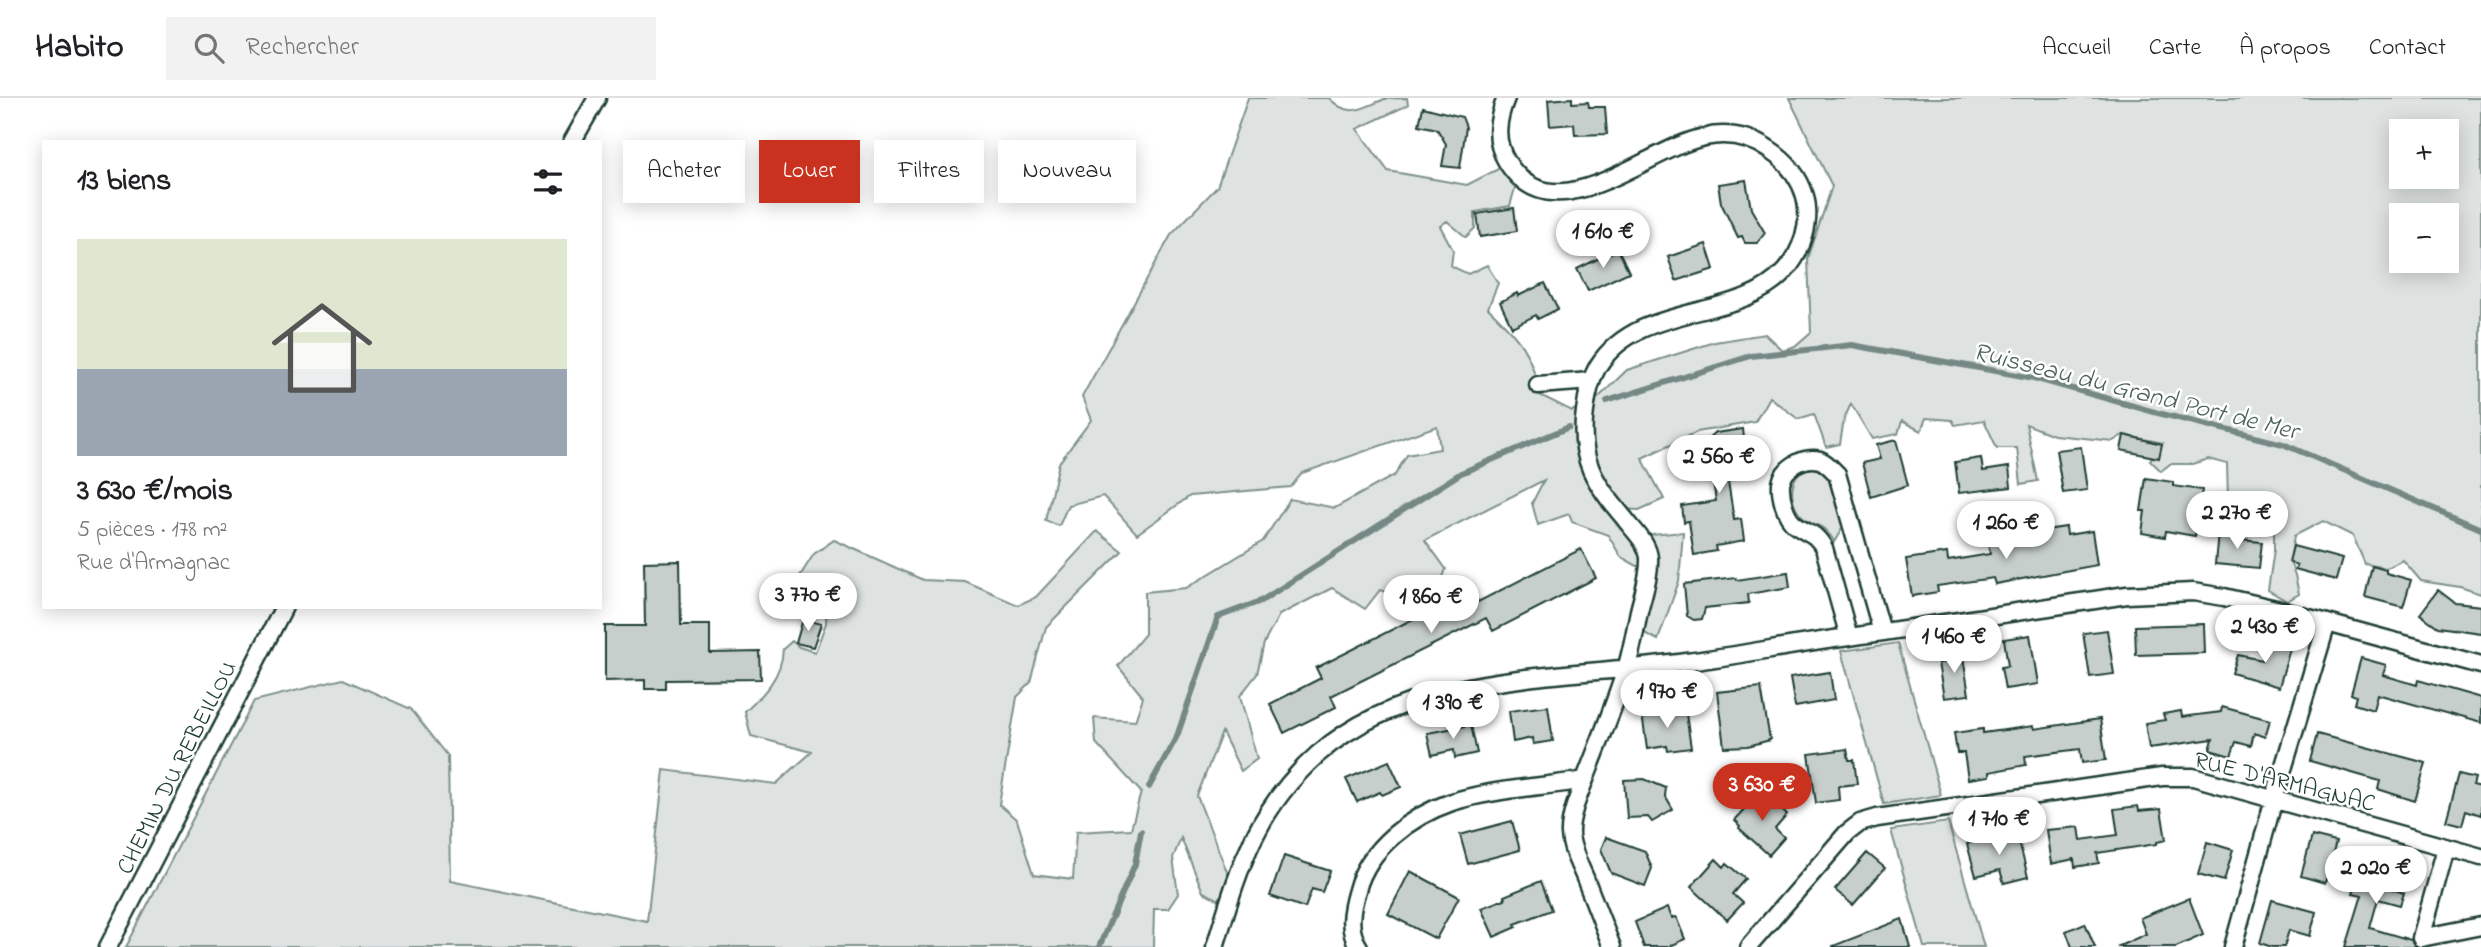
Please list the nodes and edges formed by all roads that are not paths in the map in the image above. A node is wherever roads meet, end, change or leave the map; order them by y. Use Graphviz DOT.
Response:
graph roads {
  1 [pos="597,98"];
  2 [pos="1506,98"];
  3 [pos="573,140"];
  4 [pos="1591,381"];
  5 [pos="1538,385"];
  6 [pos="283,609"];
  7 [pos="2327,623"];
  8 [pos="1882,632"];
  9 [pos="1849,637"];
  10 [pos="2481,665"];
  11 [pos="1626,669"];
  12 [pos="1585,780"];
  13 [pos="2273,799"];
  14 [pos="2446,848"];
  15 [pos="2481,857"];
  16 [pos="2481,926"];
  17 [pos="2421,942"];
  18 [pos="108,947"];
  19 [pos="1215,947"];
  20 [pos="1359,947"];
  21 [pos="1612,947"];
  22 [pos="1748,947"];
  23 [pos="2233,947"];
  1 -- 3 [label="street"];
  2 -- 4 [label="street"];
  4 -- 5 [label="street"];
  4 -- 11 [label="street"];
  6 -- 18 [label="street, CHEMIN DU REBEILLOU"];
  7 -- 8 [label="street"];
  7 -- 10 [label="street"];
  7 -- 13 [label="street"];
  8 -- 9 [label="street"];
  8 -- 9 [label="street"];
  9 -- 11 [label="street"];
  11 -- 12 [label="street"];
  11 -- 19 [label="street"];
  12 -- 20 [label="street"];
  12 -- 21 [label="street"];
  13 -- 14 [label="street, RUE D'ARMAGNAC"];
  13 -- 22 [label="street, RUE D'ARMAGNAC"];
  13 -- 23 [label="street"];
  14 -- 15 [label="street, RUE D'ARMAGNAC"];
  14 -- 17 [label="street"];
  16 -- 17 [label="street"];
}
